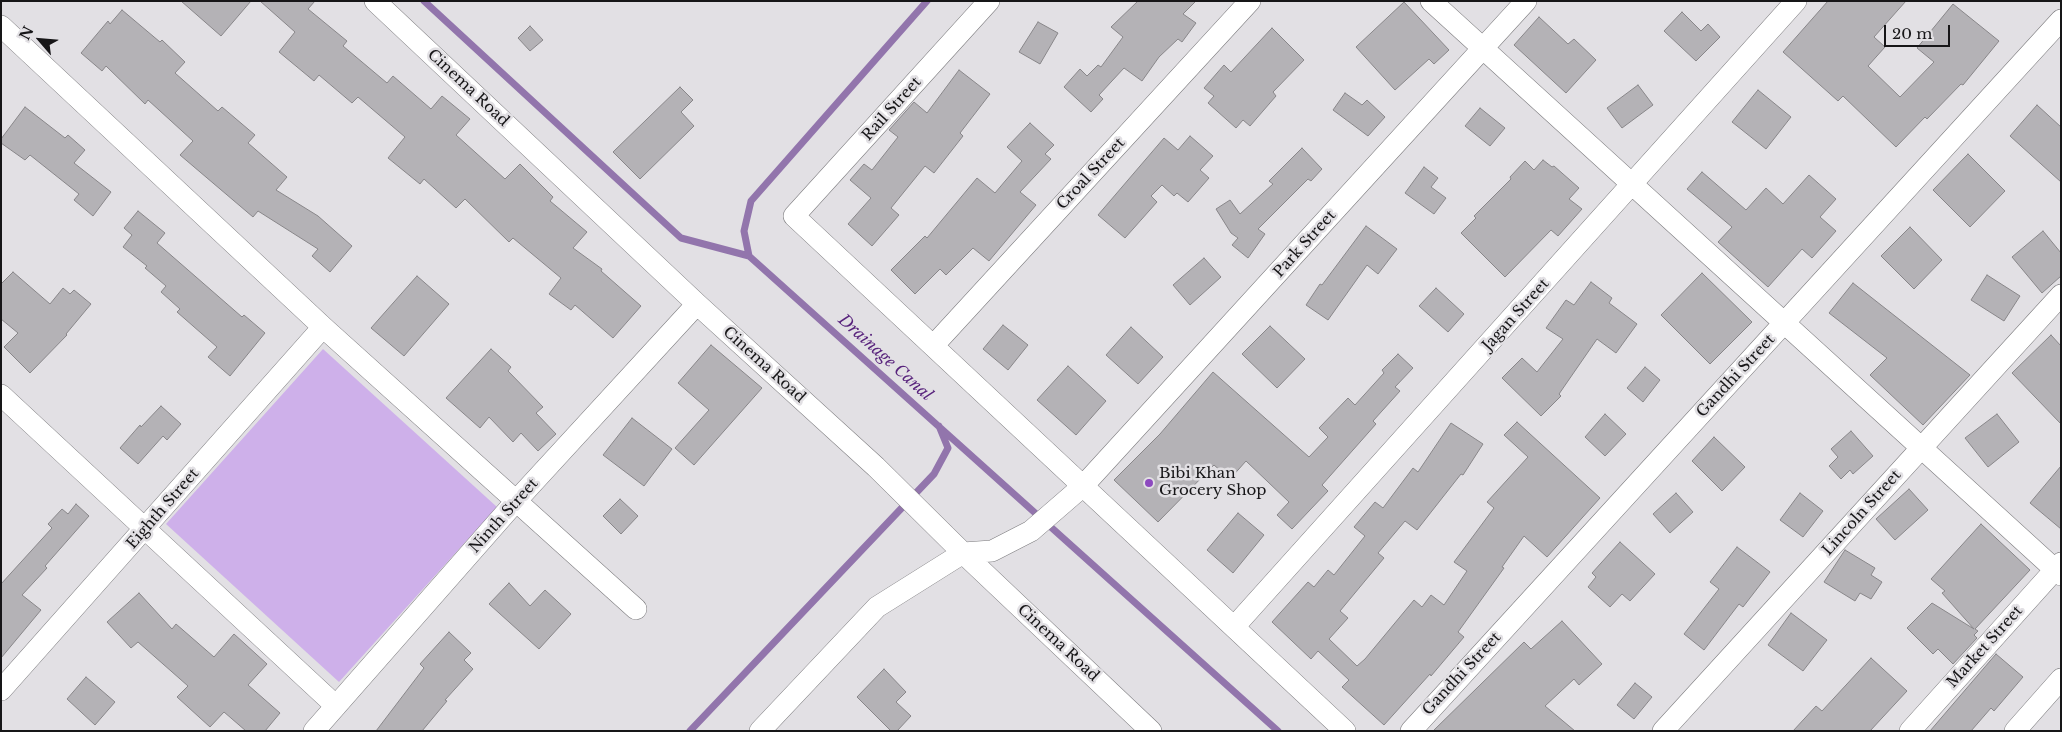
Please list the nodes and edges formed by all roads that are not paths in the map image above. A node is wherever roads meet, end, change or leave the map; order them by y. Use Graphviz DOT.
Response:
graph roads {
  1 [pos="375,1"];
  2 [pos="989,1"];
  3 [pos="1250,1"];
  4 [pos="1431,1"];
  5 [pos="1526,1"];
  6 [pos="1796,1"];
  7 [pos="2061,20"];
  8 [pos="1,26"];
  9 [pos="1483,49"];
  10 [pos="1632,185"];
  11 [pos="2061,295"];
  12 [pos="697,304"];
  13 [pos="1785,324"];
  14 [pos="323,327"];
  15 [pos="933,346"];
  16 [pos="1,395"];
  17 [pos="1921,448"];
  18 [pos="1083,486"];
  19 [pos="517,500"];
  20 [pos="146,529"];
  21 [pos="963,553"];
  22 [pos="2059,569"];
  23 [pos="636,609"];
  24 [pos="1234,627"];
  25 [pos="2061,679"];
  26 [pos="1,690"];
  27 [pos="336,706"];
  28 [pos="314,731"];
  29 [pos="760,731"];
  30 [pos="1150,731"];
  31 [pos="1345,731"];
  32 [pos="1411,731"];
  33 [pos="1663,731"];
  34 [pos="1910,731"];
  35 [pos="2014,731"];
  1 -- 12 [label="street, Cinema Road"];
  2 -- 15 [label="street, Rail Street"];
  3 -- 15 [label="street, Croal Street"];
  4 -- 9 [label="street"];
  5 -- 9 [label="street, Park Street"];
  6 -- 10 [label="street, Jagan Street"];
  7 -- 13 [label="street, Gandhi Street"];
  8 -- 14 [label="street"];
  9 -- 10 [label="street"];
  9 -- 18 [label="street, Park Street"];
  10 -- 13 [label="street"];
  10 -- 24 [label="street, Jagan Street"];
  11 -- 17 [label="street, Lincoln Street"];
  12 -- 19 [label="street, Ninth Street"];
  12 -- 21 [label="street, Cinema Road"];
  13 -- 17 [label="street"];
  13 -- 32 [label="street, Gandhi Street"];
  14 -- 19 [label="street"];
  14 -- 20 [label="street, Eighth Street"];
  15 -- 18 [label="street"];
  16 -- 20 [label="street"];
  17 -- 22 [label="street"];
  17 -- 33 [label="street, Lincoln Street"];
  18 -- 21 [label="street, Park Street"];
  18 -- 24 [label="street"];
  19 -- 23 [label="street"];
  19 -- 27 [label="street, Ninth Street"];
  20 -- 26 [label="street, Eighth Street"];
  20 -- 27 [label="street"];
  21 -- 29 [label="street"];
  21 -- 30 [label="street, Cinema Road"];
  22 -- 34 [label="street, Market Street"];
  24 -- 31 [label="street"];
  25 -- 35 [label="street"];
  27 -- 28 [label="street, Ninth Street"];
}
